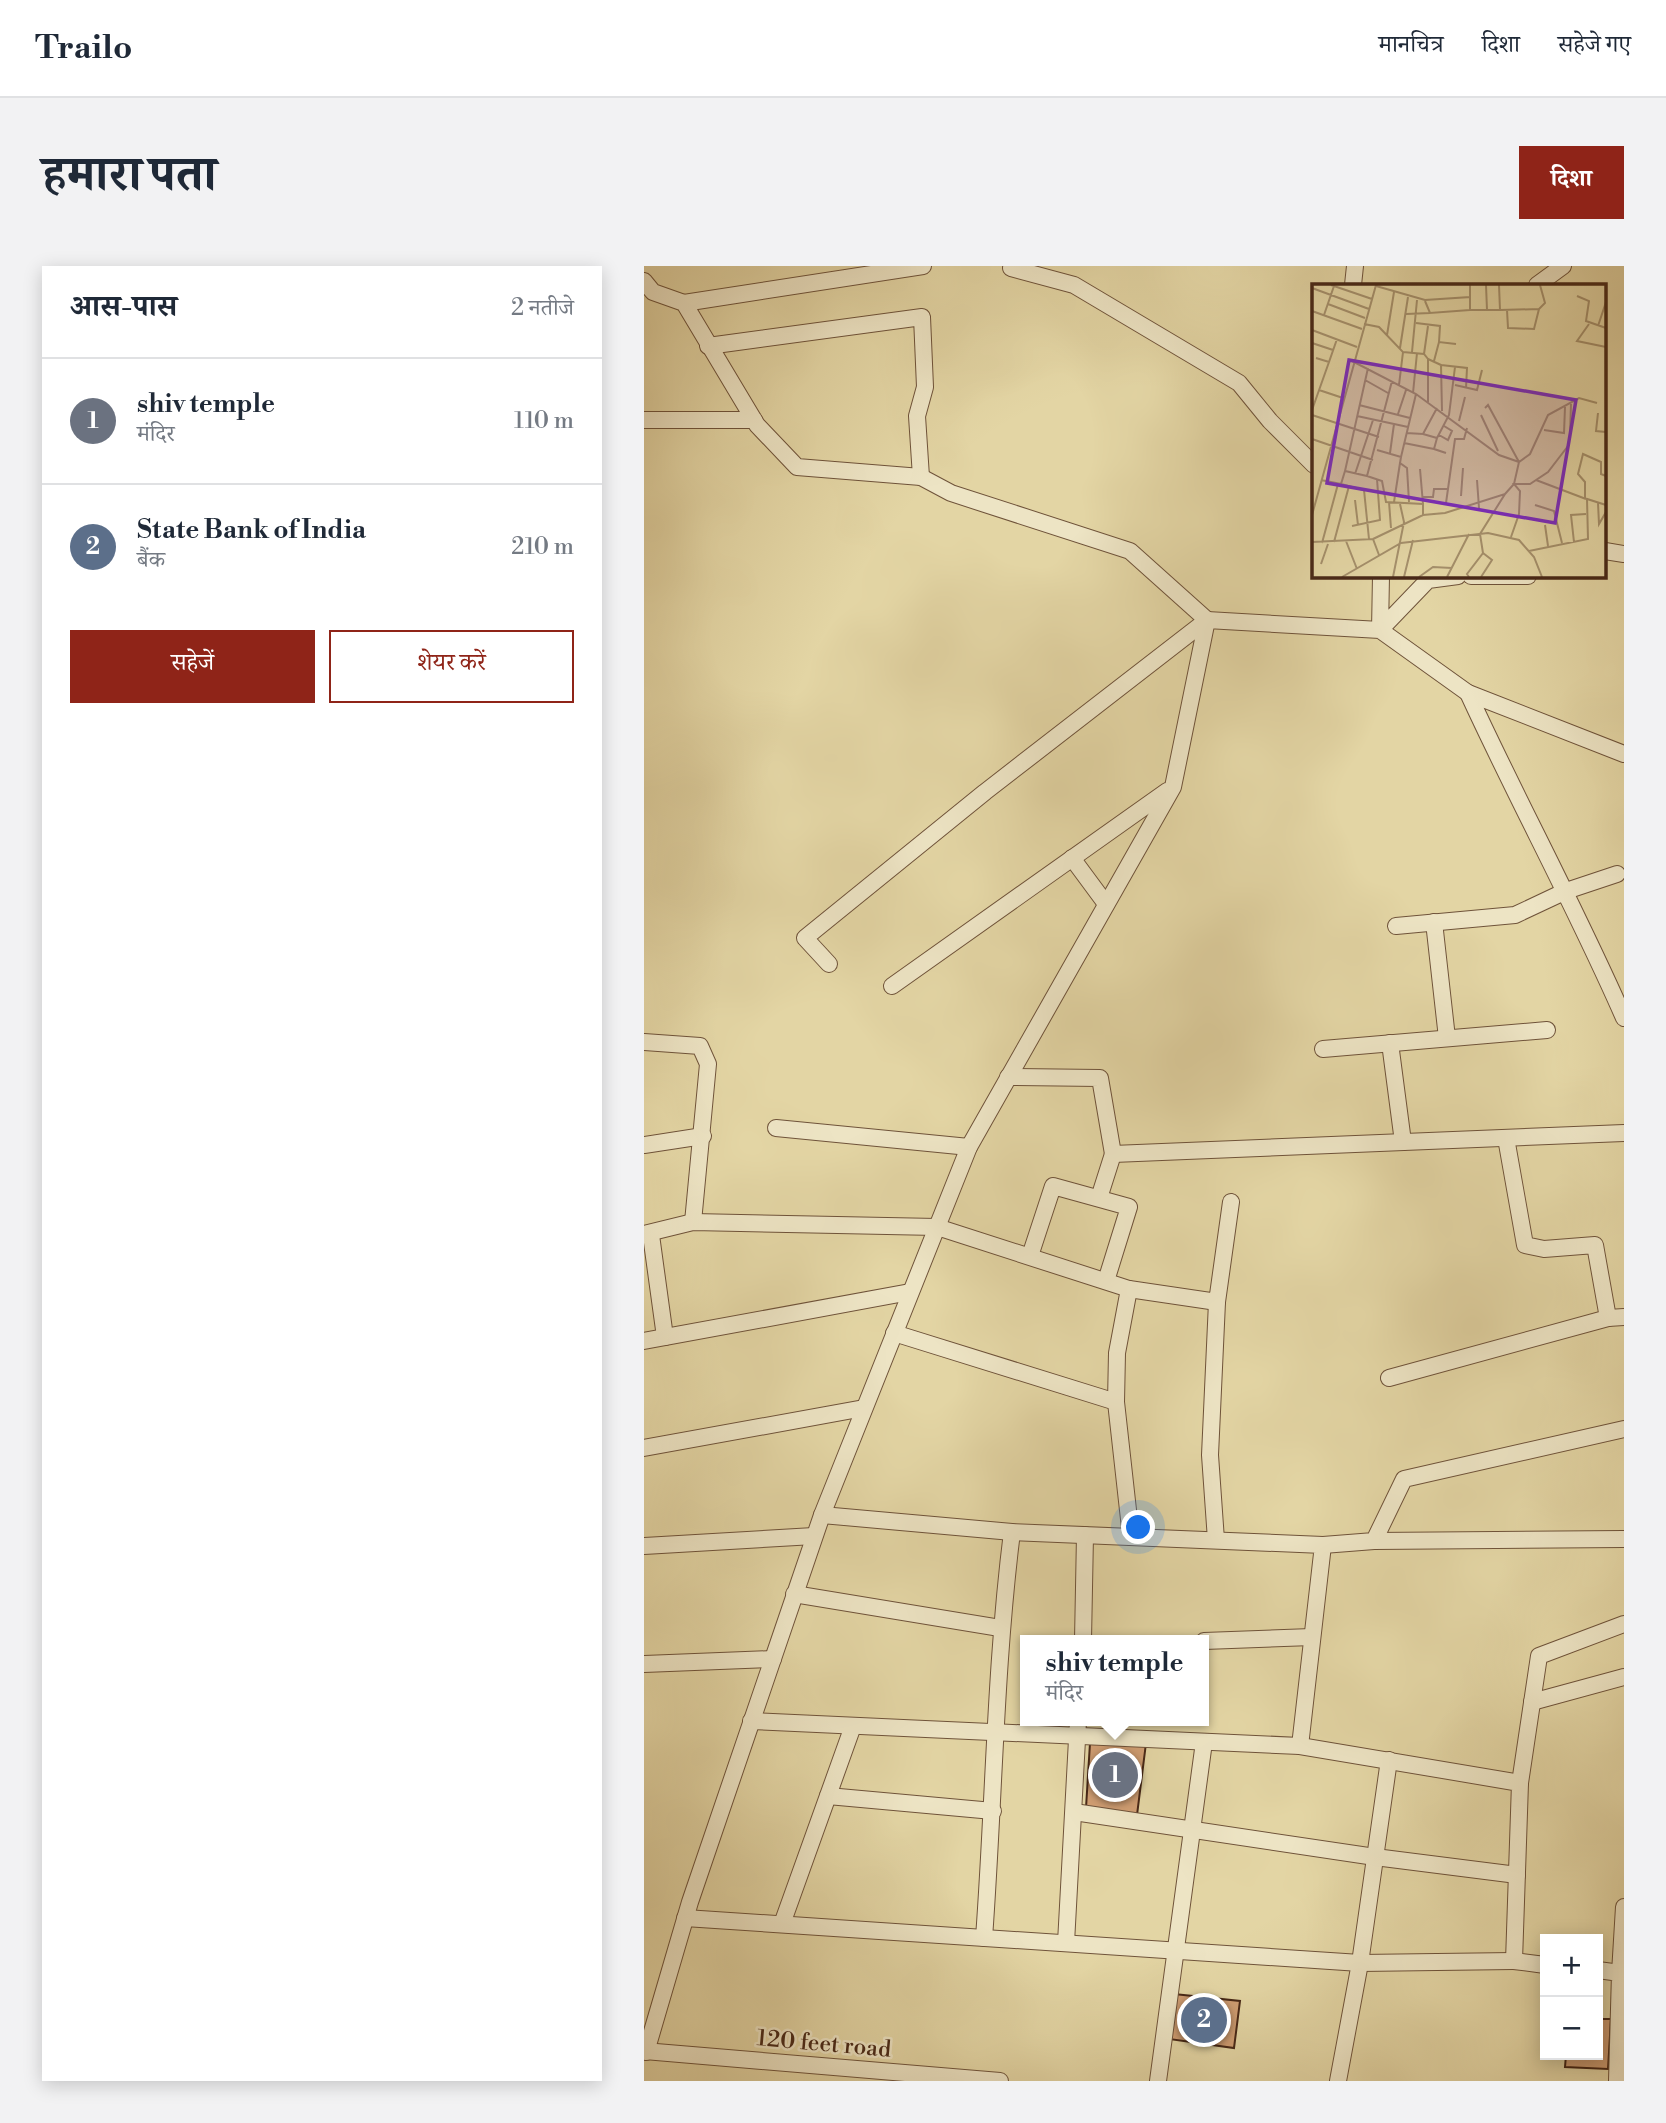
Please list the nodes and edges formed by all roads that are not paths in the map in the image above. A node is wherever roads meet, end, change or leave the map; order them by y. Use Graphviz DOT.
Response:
graph roads {
  1 [pos="923,266"];
  2 [pos="1355,266"];
  3 [pos="1563,266"];
  4 [pos="1011,268"];
  5 [pos="644,281"];
  6 [pos="1353,284"];
  7 [pos="1538,284"];
  8 [pos="684,303"];
  9 [pos="708,346"];
  10 [pos="644,420"];
  11 [pos="754,420"];
  12 [pos="1312,463"];
  13 [pos="921,477"];
  14 [pos="1606,551"];
  15 [pos="1624,554"];
  16 [pos="1381,578"];
  17 [pos="1443,578"];
  18 [pos="1207,620"];
  19 [pos="1380,630"];
  20 [pos="1468,692"];
  21 [pos="1624,754"];
  22 [pos="1173,787"];
  23 [pos="1072,858"];
  24 [pos="1617,874"];
  25 [pos="1566,891"];
  26 [pos="1106,904"];
  27 [pos="1434,922"];
  28 [pos="1396,926"];
  29 [pos="829,964"];
  30 [pos="892,985"];
  31 [pos="1624,1018"];
  32 [pos="1547,1030"];
  33 [pos="1447,1038"];
  34 [pos="644,1042"];
  35 [pos="1390,1043"];
  36 [pos="1323,1049"];
  37 [pos="1008,1077"];
  38 [pos="776,1128"];
  39 [pos="1624,1133"];
  40 [pos="703,1136"];
  41 [pos="1506,1138"];
  42 [pos="1403,1142"];
  43 [pos="644,1144"];
  44 [pos="969,1147"];
  45 [pos="1113,1154"];
  46 [pos="1099,1198"];
  47 [pos="1231,1202"];
  48 [pos="693,1222"];
  49 [pos="937,1227"];
  50 [pos="647,1234"];
  51 [pos="1030,1256"];
  52 [pos="1106,1281"];
  53 [pos="1129,1289"];
  54 [pos="910,1292"];
  55 [pos="1217,1302"];
  56 [pos="1616,1318"];
  57 [pos="894,1333"];
  58 [pos="665,1337"];
  59 [pos="644,1341"];
  60 [pos="1389,1378"];
  61 [pos="1116,1402"];
  62 [pos="864,1408"];
  63 [pos="1624,1429"];
  64 [pos="644,1448"];
  65 [pos="822,1514"];
  66 [pos="1012,1532"];
  67 [pos="1085,1535"];
  68 [pos="814,1536"];
  69 [pos="1131,1536"];
  70 [pos="1624,1539"];
  71 [pos="1216,1540"];
  72 [pos="1374,1541"];
  73 [pos="1323,1545"];
  74 [pos="644,1546"];
  75 [pos="794,1594"];
  76 [pos="1624,1624"];
  77 [pos="1000,1628"];
  78 [pos="1083,1635"];
  79 [pos="1312,1637"];
  80 [pos="1209,1641"];
  81 [pos="772,1659"];
  82 [pos="644,1664"];
  83 [pos="1624,1677"];
  84 [pos="1532,1702"];
  85 [pos="751,1721"];
  86 [pos="853,1726"];
  87 [pos="1077,1729"];
  88 [pos="996,1732"];
  89 [pos="1204,1742"];
  90 [pos="1300,1746"];
  91 [pos="1389,1760"];
  92 [pos="1520,1783"];
  93 [pos="828,1796"];
  94 [pos="993,1811"];
  95 [pos="1074,1812"];
  96 [pos="1192,1829"];
  97 [pos="1375,1857"];
  98 [pos="1517,1875"];
  99 [pos="1624,1908"];
  100 [pos="685,1918"];
  101 [pos="782,1924"];
  102 [pos="984,1938"];
  103 [pos="1066,1943"];
  104 [pos="1176,1951"];
  105 [pos="1514,1961"];
  106 [pos="1360,1963"];
  107 [pos="1540,1964"];
  108 [pos="1603,1971"];
  109 [pos="1620,1973"];
  110 [pos="1622,1995"];
  111 [pos="645,2052"];
  112 [pos="944,2078"];
  113 [pos="1000,2081"];
  114 [pos="1158,2081"];
  115 [pos="1338,2081"];
  116 [pos="1617,2081"];
  1 -- 8 [label="street"];
  2 -- 6 [label="street"];
  3 -- 7 [label="street"];
  4 -- 12 [label="street"];
  5 -- 8 [label="street"];
  8 -- 9 [label="street"];
  9 -- 11 [label="street"];
  9 -- 13 [label="street"];
  10 -- 11 [label="street"];
  11 -- 13 [label="street"];
  13 -- 18 [label="street"];
  14 -- 15 [label="street"];
  16 -- 19 [label="street"];
  17 -- 19 [label="street"];
  18 -- 19 [label="street"];
  18 -- 22 [label="street"];
  18 -- 29 [label="street"];
  19 -- 20 [label="street"];
  20 -- 21 [label="street"];
  20 -- 25 [label="street"];
  22 -- 23 [label="street"];
  22 -- 26 [label="street"];
  23 -- 26 [label="street"];
  23 -- 30 [label="street"];
  24 -- 25 [label="street"];
  25 -- 27 [label="street"];
  25 -- 31 [label="street"];
  26 -- 37 [label="street"];
  27 -- 28 [label="street"];
  27 -- 33 [label="street"];
  32 -- 33 [label="street"];
  33 -- 35 [label="street"];
  34 -- 40 [label="street"];
  35 -- 36 [label="street"];
  35 -- 42 [label="street"];
  37 -- 44 [label="street"];
  37 -- 45 [label="street"];
  38 -- 44 [label="street"];
  39 -- 41 [label="street"];
  40 -- 43 [label="street"];
  40 -- 48 [label="street"];
  41 -- 42 [label="street"];
  41 -- 56 [label="street"];
  42 -- 45 [label="street"];
  44 -- 49 [label="street"];
  45 -- 46 [label="street"];
  46 -- 51 [label="street"];
  46 -- 52 [label="street"];
  47 -- 55 [label="street"];
  48 -- 49 [label="street"];
  48 -- 50 [label="street"];
  49 -- 51 [label="street"];
  49 -- 54 [label="street"];
  50 -- 58 [label="street"];
  51 -- 52 [label="street"];
  52 -- 53 [label="street"];
  53 -- 55 [label="street"];
  53 -- 61 [label="street"];
  54 -- 57 [label="street"];
  54 -- 58 [label="street"];
  55 -- 71 [label="street"];
  56 -- 60 [label="street"];
  57 -- 61 [label="street"];
  57 -- 62 [label="street"];
  58 -- 59 [label="street"];
  61 -- 69 [label="street"];
  62 -- 64 [label="street"];
  62 -- 65 [label="street"];
  63 -- 72 [label="street"];
  65 -- 66 [label="street"];
  65 -- 68 [label="street"];
  66 -- 67 [label="street"];
  66 -- 77 [label="street"];
  67 -- 69 [label="street"];
  67 -- 78 [label="street"];
  68 -- 74 [label="street"];
  68 -- 75 [label="street"];
  69 -- 71 [label="street"];
  70 -- 72 [label="street"];
  71 -- 73 [label="street"];
  72 -- 73 [label="street"];
  73 -- 79 [label="street"];
  75 -- 77 [label="street"];
  75 -- 81 [label="street"];
  76 -- 84 [label="street"];
  77 -- 88 [label="street"];
  79 -- 80 [label="street"];
  79 -- 90 [label="street"];
  81 -- 82 [label="street"];
  81 -- 85 [label="street"];
  83 -- 84 [label="street"];
  84 -- 92 [label="street"];
  85 -- 86 [label="street"];
  85 -- 100 [label="street"];
  86 -- 88 [label="street"];
  86 -- 93 [label="street"];
  87 -- 88 [label="street"];
  87 -- 89 [label="street"];
  87 -- 95 [label="street"];
  88 -- 94 [label="street"];
  89 -- 90 [label="street"];
  89 -- 96 [label="street"];
  90 -- 91 [label="street"];
  91 -- 92 [label="street"];
  91 -- 97 [label="street"];
  92 -- 98 [label="street"];
  93 -- 94 [label="street"];
  93 -- 101 [label="street"];
  94 -- 102 [label="street"];
  95 -- 96 [label="street"];
  95 -- 103 [label="street"];
  96 -- 97 [label="street"];
  96 -- 104 [label="street"];
  97 -- 98 [label="street"];
  97 -- 106 [label="street"];
  98 -- 105 [label="street"];
  99 -- 109 [label="street"];
  100 -- 101 [label="street"];
  100 -- 111 [label="street"];
  101 -- 102 [label="street"];
  102 -- 103 [label="street"];
  103 -- 104 [label="street"];
  104 -- 106 [label="street"];
  104 -- 114 [label="street"];
  105 -- 106 [label="street"];
  105 -- 107 [label="street"];
  106 -- 115 [label="street"];
  108 -- 109 [label="street"];
  109 -- 110 [label="street"];
  110 -- 116 [label="street"];
  111 -- 112 [label="street, 120 feet road"];
  112 -- 113 [label="street, 120 feet road"];
}
